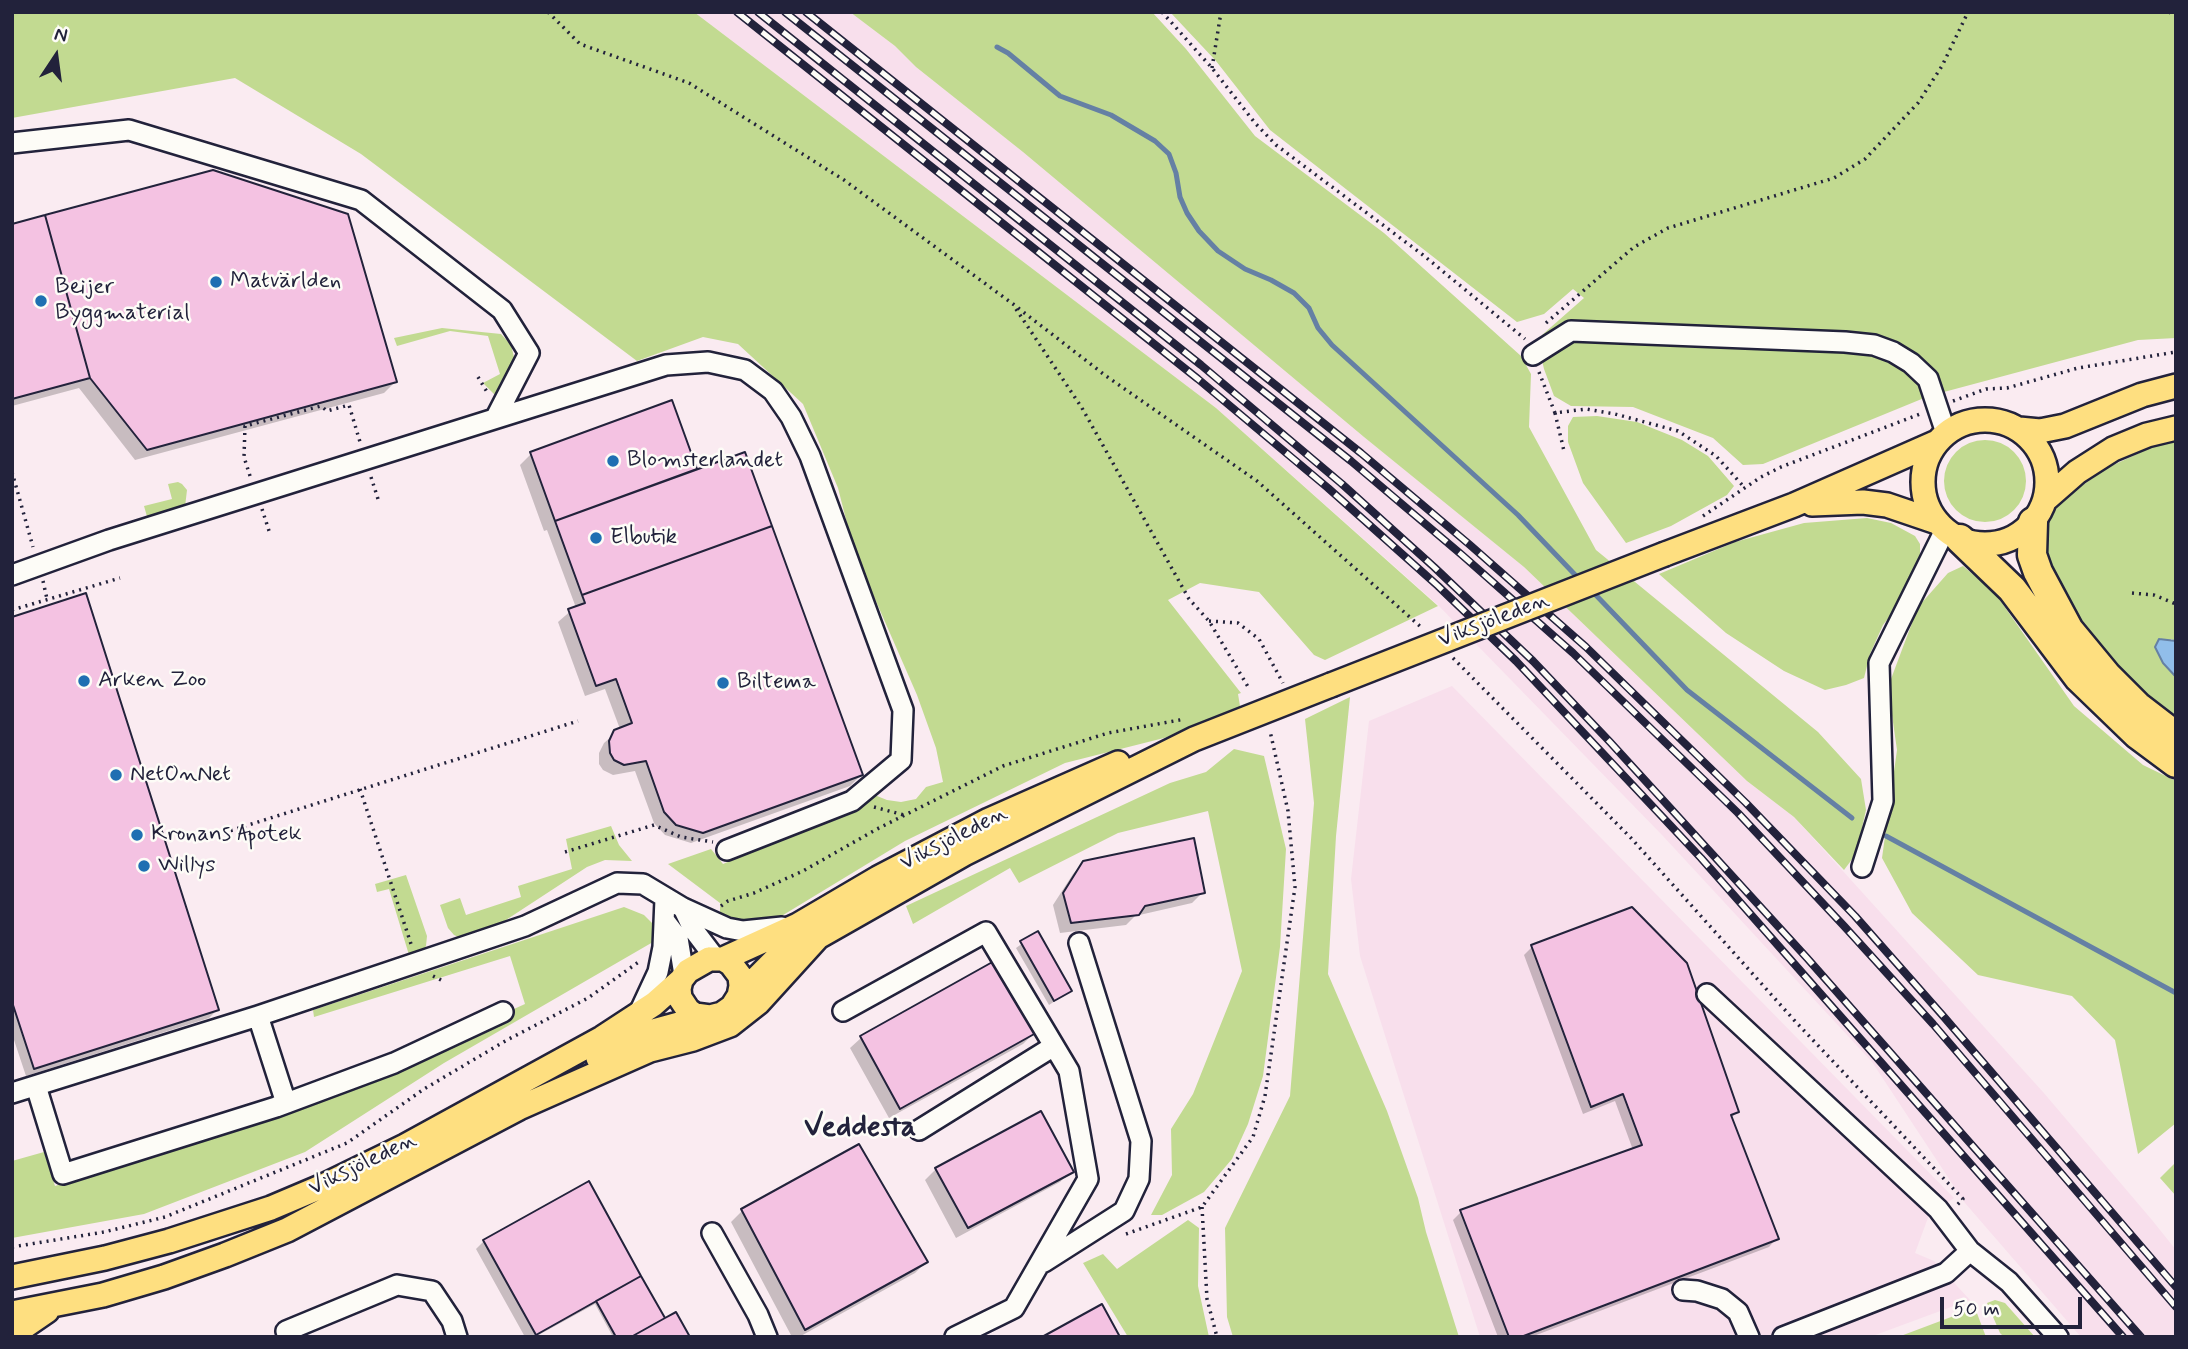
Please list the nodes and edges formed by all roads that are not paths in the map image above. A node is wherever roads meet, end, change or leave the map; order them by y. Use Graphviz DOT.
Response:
graph roads {
  1 [pos="12,143"];
  2 [pos="1533,355"];
  3 [pos="2176,386"];
  4 [pos="496,417"];
  5 [pos="2176,428"];
  6 [pos="2019,429"];
  7 [pos="1942,438"];
  8 [pos="1794,505"];
  9 [pos="2039,511"];
  10 [pos="1948,530"];
  11 [pos="12,575"];
  12 [pos="2176,736"];
  13 [pos="2176,763"];
  14 [pos="727,850"];
  15 [pos="1862,867"];
  16 [pos="665,899"];
  17 [pos="683,908"];
  18 [pos="665,921"];
  19 [pos="808,931"];
  20 [pos="1079,943"];
  21 [pos="719,958"];
  22 [pos="683,978"];
  23 [pos="1707,994"];
  24 [pos="739,996"];
  25 [pos="843,1011"];
  26 [pos="503,1012"];
  27 [pos="258,1016"];
  28 [pos="637,1016"];
  29 [pos="704,1017"];
  30 [pos="1054,1046"];
  31 [pos="36,1086"];
  32 [pos="12,1093"];
  33 [pos="285,1103"];
  34 [pos="519,1108"];
  35 [pos="919,1130"];
  36 [pos="712,1233"];
  37 [pos="1970,1251"];
  38 [pos="1040,1265"];
  39 [pos="12,1277"];
  40 [pos="1683,1290"];
  41 [pos="53,1306"];
  42 [pos="12,1313"];
  43 [pos="12,1335"];
  44 [pos="288,1337"];
  45 [pos="457,1337"];
  46 [pos="767,1337"];
  47 [pos="956,1337"];
  48 [pos="1749,1337"];
  49 [pos="1783,1337"];
  50 [pos="2058,1337"];
  1 -- 4 [label="street"];
  2 -- 7 [label="street"];
  3 -- 6 [label="main road"];
  4 -- 11 [label="street"];
  4 -- 14 [label="street"];
  5 -- 9 [label="main road"];
  6 -- 7 [label="main road"];
  6 -- 9 [label="main road"];
  7 -- 8 [label="main road, Viksjöleden"];
  7 -- 10 [label="main road"];
  8 -- 10 [label="main road, Viksjöleden"];
  8 -- 19 [label="main road, Viksjöleden, bridge"];
  9 -- 10 [label="main road"];
  9 -- 12 [label="highway"];
  10 -- 13 [label="highway"];
  10 -- 15 [label="street"];
  16 -- 17 [label="street"];
  16 -- 18 [label="street"];
  16 -- 27 [label="street"];
  17 -- 19 [label="street"];
  17 -- 21 [label="street"];
  18 -- 22 [label="street"];
  18 -- 28 [label="street"];
  19 -- 21 [label="main road, Viksjöleden"];
  19 -- 24 [label="main road, Viksjöleden"];
  19 -- 34 [label="main road, Viksjöleden"];
  20 -- 38 [label="street"];
  21 -- 22 [label="main road"];
  21 -- 24 [label="main road"];
  22 -- 28 [label="main road, Viksjöleden"];
  22 -- 29 [label="main road"];
  23 -- 37 [label="street"];
  24 -- 29 [label="main road"];
  25 -- 30 [label="street"];
  26 -- 33 [label="street"];
  27 -- 31 [label="street"];
  27 -- 33 [label="street"];
  28 -- 39 [label="main road, Viksjöleden"];
  29 -- 34 [label="main road, Viksjöleden"];
  30 -- 35 [label="street"];
  30 -- 38 [label="street"];
  31 -- 32 [label="street"];
  31 -- 33 [label="street"];
  34 -- 41 [label="main road, Viksjöleden"];
  36 -- 46 [label="street"];
  37 -- 49 [label="street"];
  37 -- 50 [label="street"];
  38 -- 47 [label="street"];
  40 -- 48 [label="street"];
  41 -- 42 [label="main road, Viksjöleden"];
  41 -- 43 [label="main road"];
  44 -- 45 [label="street"];
}
